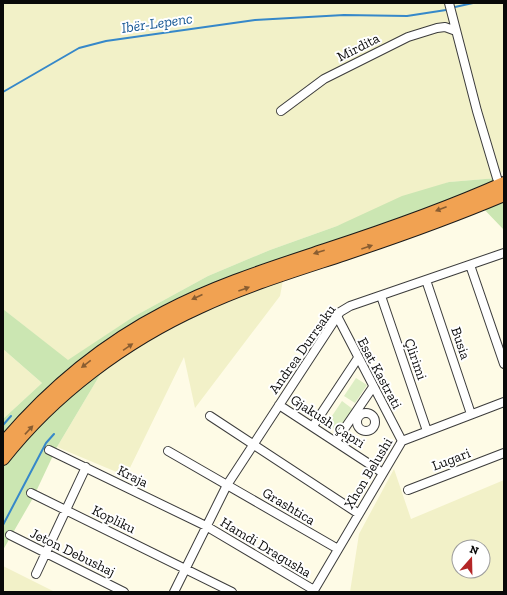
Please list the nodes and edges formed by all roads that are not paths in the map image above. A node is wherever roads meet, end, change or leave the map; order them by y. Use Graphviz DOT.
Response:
graph roads {
  1 [pos="449,3"];
  2 [pos="456,31"];
  3 [pos="280,111"];
  4 [pos="501,181"];
  5 [pos="504,195"];
  6 [pos="504,253"];
  7 [pos="470,265"];
  8 [pos="426,280"];
  9 [pos="381,296"];
  10 [pos="337,316"];
  11 [pos="358,358"];
  12 [pos="504,364"];
  13 [pos="373,387"];
  14 [pos="504,402"];
  15 [pos="279,405"];
  16 [pos="471,414"];
  17 [pos="210,416"];
  18 [pos="313,426"];
  19 [pos="427,431"];
  20 [pos="336,441"];
  21 [pos="402,441"];
  22 [pos="3,443"];
  23 [pos="254,444"];
  24 [pos="49,450"];
  25 [pos="168,451"];
  26 [pos="504,453"];
  27 [pos="3,459"];
  28 [pos="86,467"];
  29 [pos="383,473"];
  30 [pos="227,485"];
  31 [pos="408,490"];
  32 [pos="31,493"];
  33 [pos="66,510"];
  34 [pos="359,514"];
  35 [pos="206,526"];
  36 [pos="10,535"];
  37 [pos="338,550"];
  38 [pos="45,553"];
  39 [pos="185,569"];
  40 [pos="36,574"];
  41 [pos="314,591"];
  42 [pos="124,592"];
  43 [pos="174,592"];
  44 [pos="232,592"];
  1 -- 2 [label="street"];
  2 -- 3 [label="street, Mirdita"];
  2 -- 4 [label="street"];
  4 -- 22 [label="highway, one-way"];
  27 -- 5 [label="highway, one-way"];
  6 -- 7 [label="street, Andrea Durrsaku"];
  7 -- 8 [label="street, Andrea Durrsaku"];
  7 -- 12 [label="street"];
  8 -- 9 [label="street, Andrea Durrsaku"];
  8 -- 16 [label="street, Busia"];
  9 -- 10 [label="street, Andrea Durrsaku"];
  9 -- 19 [label="street, Çlirimi"];
  10 -- 11 [label="street, Esat Kastrati"];
  10 -- 15 [label="street, Andrea Durrsaku"];
  11 -- 13 [label="street, Esat Kastrati"];
  11 -- 18 [label="street"];
  13 -- 20 [label="street"];
  13 -- 21 [label="street, Esat Kastrati"];
  14 -- 16 [label="street, Xhon Belushi"];
  15 -- 18 [label="street, Gjakush Çapri"];
  15 -- 23 [label="street, Andrea Durrsaku"];
  16 -- 19 [label="street, Xhon Belushi"];
  17 -- 23 [label="street"];
  18 -- 20 [label="street, Gjakush Çapri"];
  19 -- 21 [label="street, Xhon Belushi"];
  20 -- 29 [label="street, Gjakush Çapri"];
  21 -- 29 [label="street, Xhon Belushi"];
  23 -- 30 [label="street, Andrea Durrsaku"];
  23 -- 34 [label="street"];
  24 -- 28 [label="street, Kraja"];
  25 -- 30 [label="street"];
  26 -- 31 [label="street, Lugari"];
  28 -- 33 [label="street"];
  28 -- 35 [label="street, Kraja"];
  29 -- 34 [label="street, Xhon Belushi"];
  30 -- 35 [label="street, Andrea Durrsaku"];
  30 -- 37 [label="street, Grashtica"];
  32 -- 33 [label="street, Kopliku"];
  33 -- 38 [label="street"];
  33 -- 39 [label="street, Kopliku"];
  34 -- 37 [label="street, Xhon Belushi"];
  35 -- 39 [label="street, Andrea Durrsaku"];
  35 -- 41 [label="street, Hamdi Dragusha"];
  36 -- 38 [label="street, Jeton Debushaj"];
  37 -- 41 [label="street, Xhon Belushi"];
  38 -- 40 [label="street"];
  38 -- 42 [label="street, Jeton Debushaj"];
  39 -- 43 [label="street, Andrea Durrsaku"];
  39 -- 44 [label="street, Kopliku"];
}
